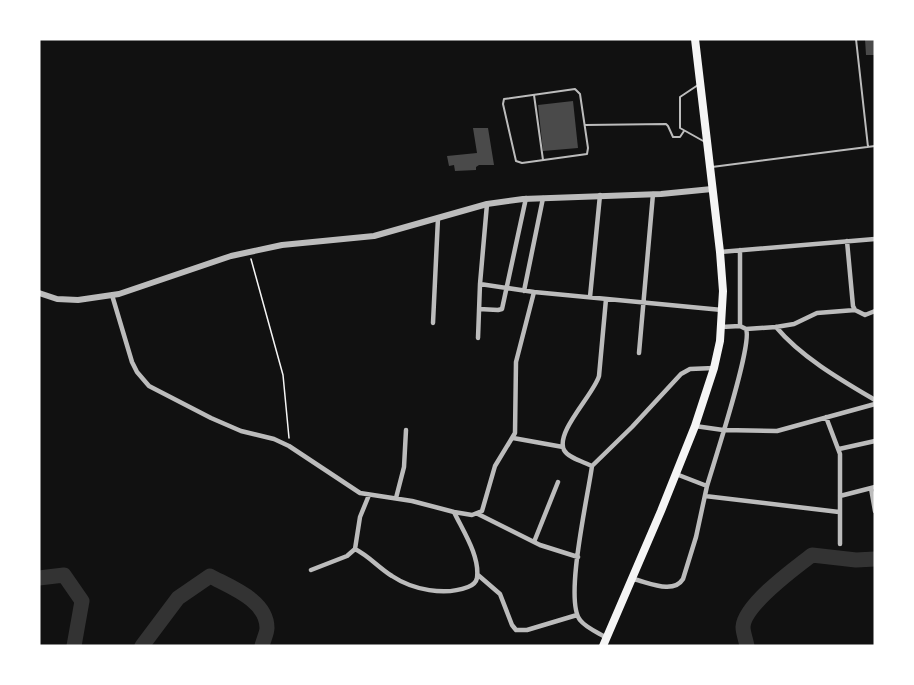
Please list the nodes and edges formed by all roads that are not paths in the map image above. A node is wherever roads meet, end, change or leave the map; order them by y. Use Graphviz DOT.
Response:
graph roads {
  1 [pos="695,39"];
  2 [pos="856,39"];
  3 [pos="700,83"];
  4 [pos="534,95"];
  5 [pos="585,125"];
  6 [pos="684,131"];
  7 [pos="707,143"];
  8 [pos="875,146"];
  9 [pos="868,147"];
  10 [pos="543,160"];
  11 [pos="710,167"];
  12 [pos="712,189"];
  13 [pos="652,194"];
  14 [pos="600,195"];
  15 [pos="526,198"];
  16 [pos="543,198"];
  17 [pos="487,204"];
  18 [pos="438,218"];
  19 [pos="875,239"];
  20 [pos="847,241"];
  21 [pos="740,250"];
  22 [pos="720,252"];
  23 [pos="480,284"];
  24 [pos="507,289"];
  25 [pos="524,291"];
  26 [pos="534,292"];
  27 [pos="39,293"];
  28 [pos="112,295"];
  29 [pos="590,297"];
  30 [pos="606,299"];
  31 [pos="645,303"];
  32 [pos="479,309"];
  33 [pos="722,310"];
  34 [pos="855,310"];
  35 [pos="875,312"];
  36 [pos="433,323"];
  37 [pos="740,326"];
  38 [pos="721,327"];
  39 [pos="776,327"];
  40 [pos="746,329"];
  41 [pos="478,338"];
  42 [pos="639,353"];
  43 [pos="714,368"];
  44 [pos="875,402"];
  45 [pos="826,417"];
  46 [pos="695,426"];
  47 [pos="406,430"];
  48 [pos="723,430"];
  49 [pos="513,438"];
  50 [pos="875,441"];
  51 [pos="562,447"];
  52 [pos="839,449"];
  53 [pos="592,466"];
  54 [pos="676,474"];
  55 [pos="558,482"];
  56 [pos="707,486"];
  57 [pos="873,488"];
  58 [pos="369,495"];
  59 [pos="705,496"];
  60 [pos="840,496"];
  61 [pos="396,498"];
  62 [pos="454,512"];
  63 [pos="839,512"];
  64 [pos="875,512"];
  65 [pos="478,514"];
  66 [pos="534,542"];
  67 [pos="840,544"];
  68 [pos="355,549"];
  69 [pos="578,557"];
  70 [pos="311,570"];
  71 [pos="478,575"];
  72 [pos="633,579"];
  73 [pos="577,615"];
  74 [pos="607,638"];
  75 [pos="603,646"];
  1 -- 3 [label="main road"];
  2 -- 9 [label="lane"];
  3 -- 6 [label="lane"];
  3 -- 7 [label="main road"];
  4 -- 5 [label="lane"];
  4 -- 10 [label="lane"];
  4 -- 10 [label="lane"];
  5 -- 6 [label="lane"];
  5 -- 10 [label="lane"];
  6 -- 7 [label="lane"];
  7 -- 11 [label="main road"];
  8 -- 9 [label="lane"];
  9 -- 11 [label="lane"];
  11 -- 12 [label="main road"];
  12 -- 13 [label="street"];
  12 -- 22 [label="main road"];
  13 -- 14 [label="street"];
  13 -- 31 [label="street"];
  14 -- 16 [label="street"];
  14 -- 29 [label="street"];
  15 -- 16 [label="street"];
  15 -- 17 [label="street"];
  15 -- 24 [label="street"];
  16 -- 25 [label="street"];
  17 -- 18 [label="street"];
  17 -- 23 [label="street"];
  18 -- 28 [label="street"];
  18 -- 36 [label="street"];
  19 -- 20 [label="street"];
  20 -- 21 [label="street"];
  20 -- 34 [label="street"];
  21 -- 22 [label="street"];
  21 -- 37 [label="street"];
  22 -- 33 [label="main road"];
  23 -- 24 [label="street"];
  23 -- 32 [label="street"];
  24 -- 25 [label="street"];
  24 -- 32 [label="street"];
  25 -- 26 [label="street"];
  26 -- 29 [label="street"];
  26 -- 49 [label="street"];
  27 -- 28 [label="street"];
  28 -- 58 [label="street"];
  29 -- 30 [label="street"];
  30 -- 31 [label="street"];
  30 -- 51 [label="street"];
  31 -- 33 [label="street"];
  31 -- 42 [label="street"];
  32 -- 41 [label="street"];
  33 -- 38 [label="main road"];
  34 -- 35 [label="street"];
  34 -- 39 [label="street"];
  37 -- 38 [label="street"];
  37 -- 40 [label="street"];
  38 -- 43 [label="main road"];
  39 -- 40 [label="street"];
  39 -- 44 [label="street"];
  40 -- 48 [label="street"];
  43 -- 46 [label="main road"];
  43 -- 53 [label="street"];
  44 -- 45 [label="street"];
  45 -- 48 [label="street"];
  45 -- 52 [label="street"];
  46 -- 48 [label="street"];
  46 -- 54 [label="main road"];
  47 -- 61 [label="street"];
  48 -- 56 [label="street"];
  49 -- 51 [label="street"];
  49 -- 65 [label="street"];
  50 -- 52 [label="street"];
  51 -- 53 [label="street"];
  52 -- 60 [label="street"];
  53 -- 69 [label="street"];
  54 -- 56 [label="street"];
  54 -- 72 [label="main road"];
  55 -- 66 [label="street"];
  56 -- 59 [label="street"];
  57 -- 60 [label="street"];
  57 -- 64 [label="street"];
  58 -- 61 [label="street"];
  58 -- 68 [label="street"];
  59 -- 63 [label="street"];
  59 -- 72 [label="street"];
  60 -- 63 [label="street"];
  61 -- 62 [label="street"];
  62 -- 65 [label="street"];
  62 -- 71 [label="street"];
  63 -- 67 [label="street"];
  65 -- 66 [label="street"];
  66 -- 69 [label="street"];
  68 -- 70 [label="street"];
  68 -- 71 [label="street"];
  69 -- 73 [label="street"];
  71 -- 73 [label="street"];
  72 -- 74 [label="main road"];
  73 -- 74 [label="street"];
  74 -- 75 [label="main road"];
}
